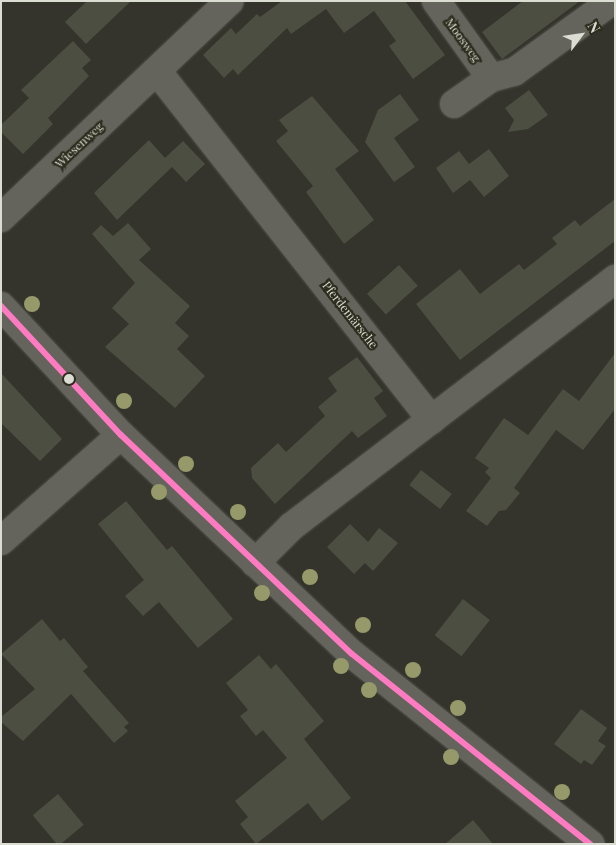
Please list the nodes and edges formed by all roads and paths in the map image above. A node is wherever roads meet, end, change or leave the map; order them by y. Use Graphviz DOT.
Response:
graph roads {
  1 [pos="230,1"];
  2 [pos="436,1"];
  3 [pos="608,4"];
  4 [pos="157,71"];
  5 [pos="491,78"];
  6 [pos="454,104"];
  7 [pos="1,218"];
  8 [pos="615,279"];
  9 [pos="1,306"];
  10 [pos="432,420"];
  11 [pos="121,435"];
  12 [pos="1,541"];
  13 [pos="254,563"];
  14 [pos="590,844"];
  1 -- 4 [label="street, Wiesenweg"];
  2 -- 5 [label="street, Moosweg"];
  3 -- 5 [label="street"];
  4 -- 7 [label="street, Wiesenweg"];
  4 -- 10 [label="street, Pferdemärsche"];
  5 -- 6 [label="street"];
  8 -- 10 [label="street"];
  9 -- 11 [label="street"];
  10 -- 13 [label="street"];
  11 -- 12 [label="street"];
  11 -- 13 [label="street"];
  13 -- 14 [label="street"];
}
